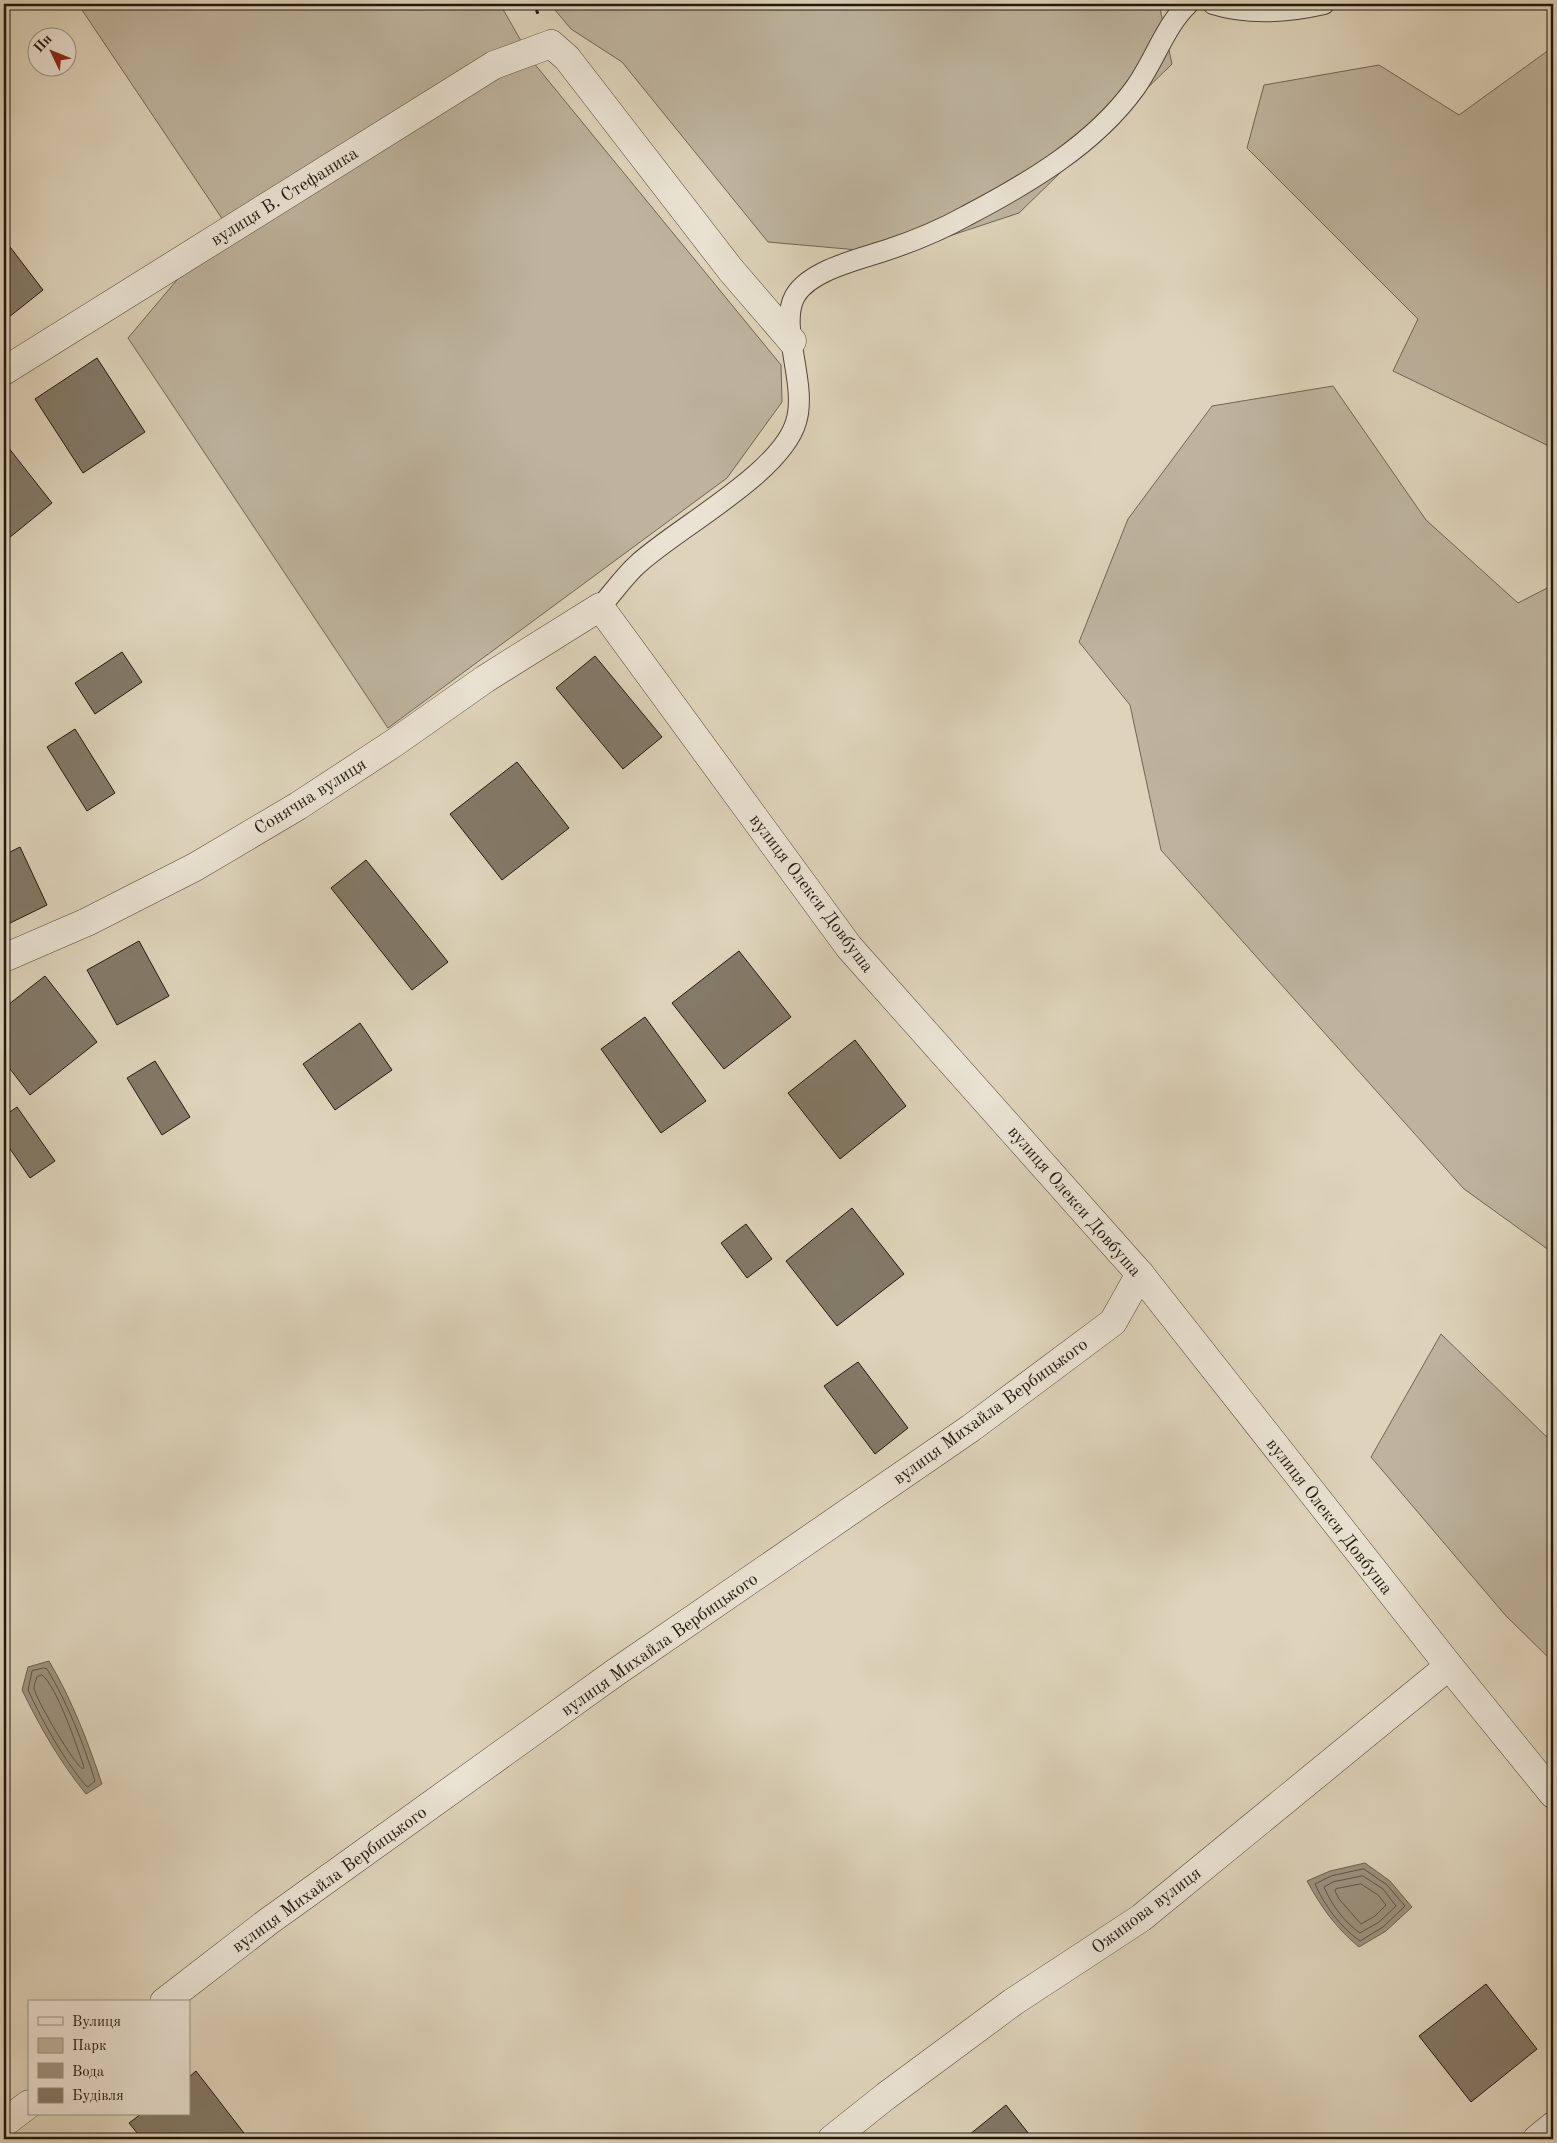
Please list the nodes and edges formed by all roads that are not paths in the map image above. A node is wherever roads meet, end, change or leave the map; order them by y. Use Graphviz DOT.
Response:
graph roads {
  1 [pos="1188,4"];
  2 [pos="1214,4"];
  3 [pos="1324,4"];
  4 [pos="792,341"];
  5 [pos="4,371"];
  6 [pos="600,607"];
  7 [pos="4,958"];
  8 [pos="1140,1274"];
  9 [pos="1449,1666"];
  10 [pos="1553,1794"];
  11 [pos="167,2000"];
  12 [pos="28,2105"];
  13 [pos="4,2123"];
  14 [pos="1553,2126"];
  15 [pos="832,2139"];
  16 [pos="1537,2139"];
  1 -- 4 [label="lane"];
  2 -- 3 [label="lane"];
  4 -- 5 [label="street, вулиця В. Стефаника"];
  4 -- 6 [label="lane"];
  6 -- 7 [label="street, Сонячна вулиця"];
  6 -- 8 [label="street, вулиця Олекси Довбуша"];
  8 -- 9 [label="street, вулиця Олекси Довбуша"];
  8 -- 11 [label="street, вулиця Михайла Вербицького"];
  9 -- 10 [label="street, вулиця Олекси Довбуша"];
  9 -- 15 [label="street, Ожинова вулиця"];
  12 -- 13 [label="street"];
  14 -- 16 [label="street"];
}
